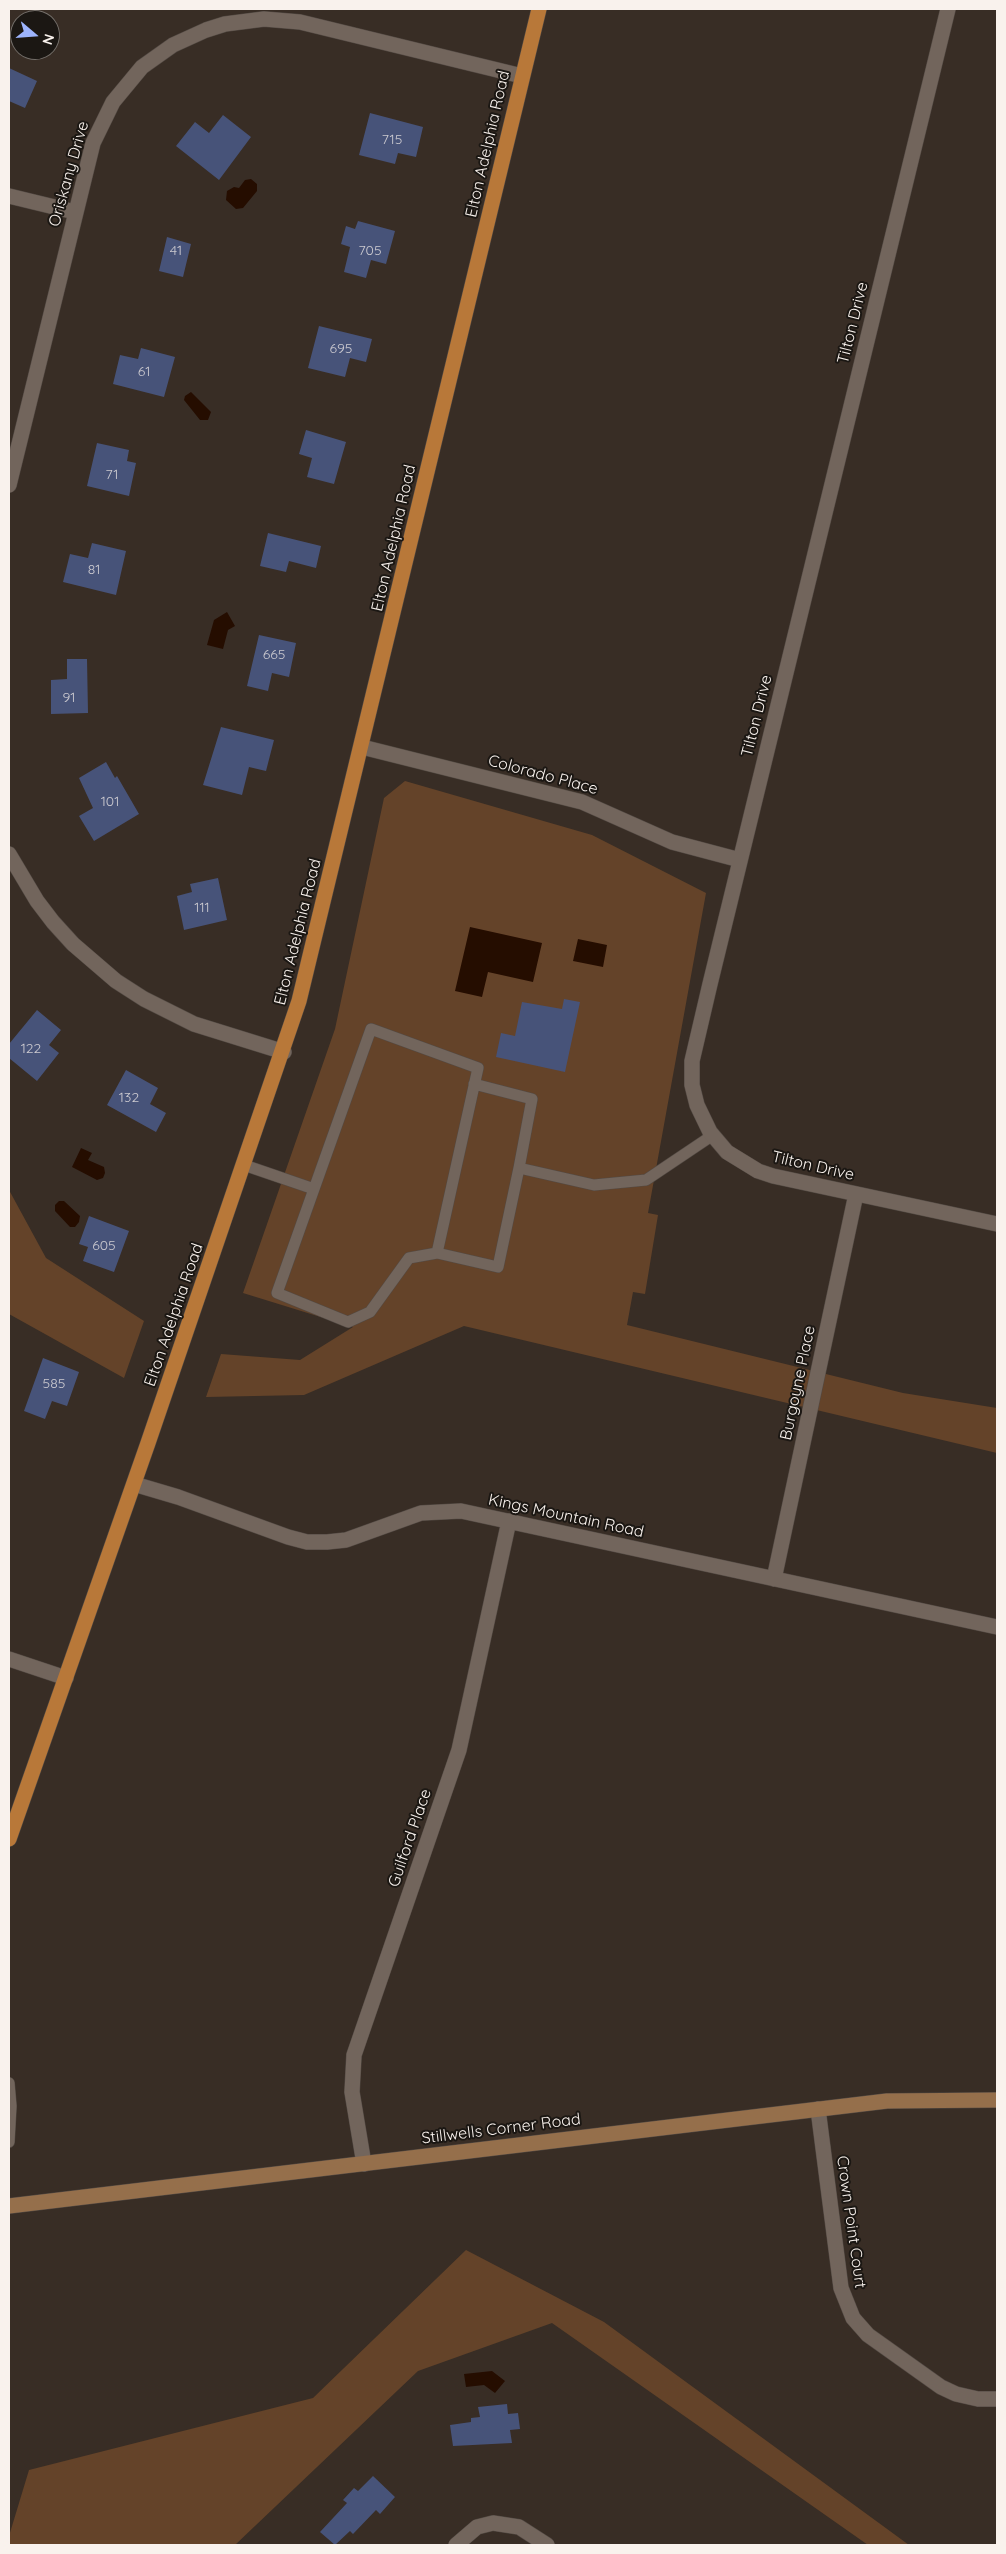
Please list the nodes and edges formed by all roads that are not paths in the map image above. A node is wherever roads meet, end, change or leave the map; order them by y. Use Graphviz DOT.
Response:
graph roads {
  1 [pos="539,9"];
  2 [pos="948,9"];
  3 [pos="522,76"];
  4 [pos="9,196"];
  5 [pos="75,212"];
  6 [pos="9,485"];
  7 [pos="362,747"];
  8 [pos="9,854"];
  9 [pos="740,860"];
  10 [pos="284,1052"];
  11 [pos="474,1084"];
  12 [pos="713,1135"];
  13 [pos="244,1165"];
  14 [pos="519,1168"];
  15 [pos="314,1189"];
  16 [pos="856,1194"];
  17 [pos="997,1224"];
  18 [pos="437,1253"];
  19 [pos="134,1484"];
  20 [pos="509,1521"];
  21 [pos="774,1579"];
  22 [pos="997,1627"];
  23 [pos="9,1659"];
  24 [pos="66,1678"];
  25 [pos="9,1839"];
  26 [pos="9,2083"];
  27 [pos="997,2100"];
  28 [pos="818,2109"];
  29 [pos="9,2142"];
  30 [pos="364,2164"];
  31 [pos="9,2206"];
  32 [pos="997,2399"];
  33 [pos="456,2545"];
  34 [pos="547,2545"];
  1 -- 3 [label="main road, Elton Adelphia Road"];
  2 -- 9 [label="street, Tilton Drive"];
  3 -- 5 [label="street, Oriskany Drive"];
  3 -- 7 [label="main road, Elton Adelphia Road"];
  4 -- 5 [label="street"];
  5 -- 6 [label="street, Oriskany Drive"];
  7 -- 9 [label="street, Colorado Place"];
  7 -- 10 [label="main road, Elton Adelphia Road"];
  8 -- 10 [label="street"];
  9 -- 12 [label="street, Tilton Drive"];
  10 -- 13 [label="main road, Elton Adelphia Road"];
  11 -- 14 [label="lane"];
  11 -- 15 [label="lane"];
  11 -- 18 [label="lane"];
  12 -- 14 [label="lane"];
  12 -- 16 [label="street, Tilton Drive"];
  13 -- 15 [label="lane"];
  13 -- 19 [label="main road, Elton Adelphia Road"];
  14 -- 18 [label="lane"];
  15 -- 18 [label="lane"];
  16 -- 17 [label="street, Tilton Drive"];
  16 -- 21 [label="street, Burgoyne Place"];
  19 -- 20 [label="street, Kings Mountain Road"];
  19 -- 24 [label="main road, Elton Adelphia Road"];
  20 -- 21 [label="street, Kings Mountain Road"];
  20 -- 30 [label="street, Guilford Place"];
  21 -- 22 [label="street, Kings Mountain Road"];
  23 -- 24 [label="street"];
  24 -- 25 [label="main road, Elton Adelphia Road"];
  26 -- 29 [label="lane"];
  27 -- 28 [label="street, Stillwells Corner Road"];
  28 -- 30 [label="street, Stillwells Corner Road"];
  28 -- 32 [label="street, Crown Point Court"];
  30 -- 31 [label="street, Stillwells Corner Road"];
  33 -- 34 [label="street"];
}
